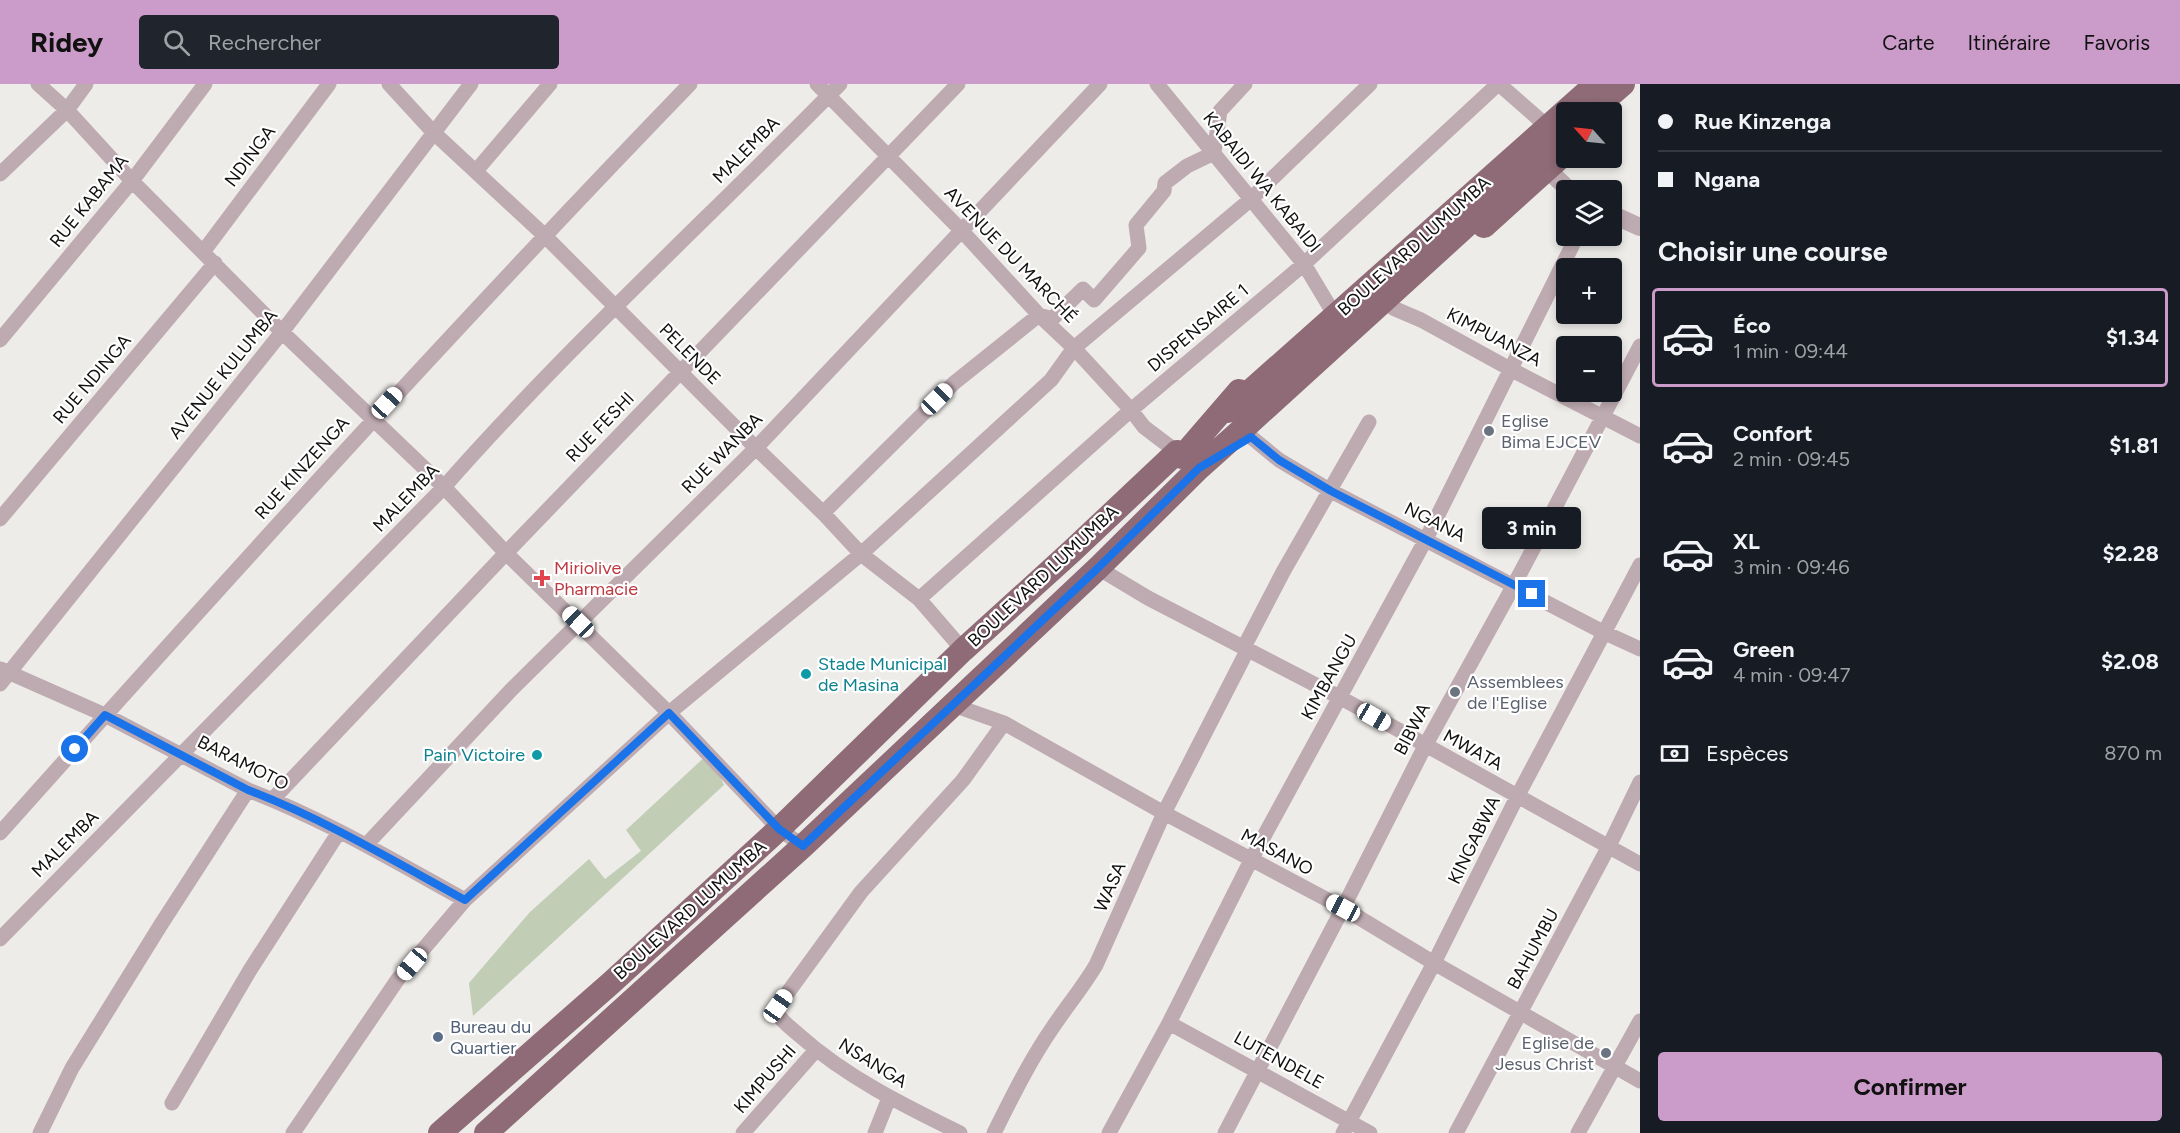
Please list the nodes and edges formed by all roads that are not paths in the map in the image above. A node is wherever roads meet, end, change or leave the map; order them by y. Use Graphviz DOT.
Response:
graph roads {
  1 [pos="38,84"];
  2 [pos="86,84"];
  3 [pos="205,84"];
  4 [pos="329,84"];
  5 [pos="389,84"];
  6 [pos="471,84"];
  7 [pos="550,84"];
  8 [pos="690,84"];
  9 [pos="817,84"];
  10 [pos="958,84"];
  11 [pos="1100,84"];
  12 [pos="1157,84"];
  13 [pos="1245,84"];
  14 [pos="1370,84"];
  15 [pos="1499,84"];
  16 [pos="1583,84"];
  17 [pos="1596,84"];
  18 [pos="1623,84"];
  19 [pos="1640,86"];
  20 [pos="835,89"];
  21 [pos="1602,102"];
  22 [pos="1622,102"];
  23 [pos="67,110"];
  24 [pos="1541,121"];
  25 [pos="433,132"];
  26 [pos="1556,144"];
  27 [pos="1214,153"];
  28 [pos="889,157"];
  29 [pos="1556,161"];
  30 [pos="1547,169"];
  31 [pos="476,171"];
  32 [pos="0,174"];
  33 [pos="1559,180"];
  34 [pos="132,181"];
  35 [pos="1250,200"];
  36 [pos="1622,219"];
  37 [pos="1640,227"];
  38 [pos="961,230"];
  39 [pos="544,235"];
  40 [pos="1572,246"];
  41 [pos="203,252"];
  42 [pos="215,263"];
  43 [pos="1304,264"];
  44 [pos="615,307"];
  45 [pos="1393,308"];
  46 [pos="1331,309"];
  47 [pos="1039,315"];
  48 [pos="282,332"];
  49 [pos="0,340"];
  50 [pos="1640,346"];
  51 [pos="1074,348"];
  52 [pos="1512,370"];
  53 [pos="681,373"];
  54 [pos="1131,410"];
  55 [pos="1603,417"];
  56 [pos="372,420"];
  57 [pos="1369,422"];
  58 [pos="1242,424"];
  59 [pos="1640,436"];
  60 [pos="756,448"];
  61 [pos="1186,459"];
  62 [pos="444,487"];
  63 [pos="1331,491"];
  64 [pos="823,513"];
  65 [pos="0,519"];
  66 [pos="1426,539"];
  67 [pos="506,553"];
  68 [pos="861,554"];
  69 [pos="1640,565"];
  70 [pos="1098,568"];
  71 [pos="1514,585"];
  72 [pos="919,599"];
  73 [pos="578,622"];
  74 [pos="1604,632"];
  75 [pos="1246,648"];
  76 [pos="1640,649"];
  77 [pos="963,650"];
  78 [pos="3,675"];
  79 [pos="1341,698"];
  80 [pos="952,705"];
  81 [pos="669,713"];
  82 [pos="105,715"];
  83 [pos="1004,723"];
  84 [pos="1425,746"];
  85 [pos="182,754"];
  86 [pos="1640,782"];
  87 [pos="248,790"];
  88 [pos="1517,797"];
  89 [pos="273,800"];
  90 [pos="1164,813"];
  91 [pos="779,829"];
  92 [pos="339,832"];
  93 [pos="0,833"];
  94 [pos="366,845"];
  95 [pos="803,846"];
  96 [pos="1609,846"];
  97 [pos="1251,860"];
  98 [pos="1640,864"];
  99 [pos="465,900"];
  100 [pos="1343,908"];
  101 [pos="0,939"];
  102 [pos="1434,963"];
  103 [pos="1522,1013"];
  104 [pos="1640,1021"];
  105 [pos="1169,1023"];
  106 [pos="816,1050"];
  107 [pos="1615,1068"];
  108 [pos="1259,1071"];
  109 [pos="1640,1081"];
  110 [pos="889,1098"];
  111 [pos="172,1103"];
  112 [pos="1346,1127"];
  113 [pos="40,1133"];
  114 [pos="293,1133"];
  115 [pos="440,1133"];
  116 [pos="486,1133"];
  117 [pos="743,1133"];
  118 [pos="875,1133"];
  119 [pos="960,1133"];
  120 [pos="994,1133"];
  121 [pos="1109,1133"];
  122 [pos="1225,1133"];
  123 [pos="1370,1133"];
  124 [pos="1456,1133"];
  125 [pos="1578,1133"];
  1 -- 23 [label="street"];
  2 -- 23 [label="street"];
  3 -- 34 [label="street, RUE KABAMA"];
  4 -- 41 [label="street, NDINGA"];
  5 -- 25 [label="street, PELENDE"];
  6 -- 25 [label="street, AVENUE KULUMBA"];
  7 -- 31 [label="street"];
  8 -- 39 [label="street, RUE KINZENGA"];
  9 -- 20 [label="street, AVENUE DU MARCHÉ"];
  10 -- 28 [label="street, RUE FESHI"];
  11 -- 38 [label="street, RUE WANBA"];
  12 -- 27 [label="street, KABAIDI WA KABAIDI"];
  13 -- 27 [label="street"];
  14 -- 35 [label="street"];
  15 -- 24 [label="street"];
  15 -- 43 [label="street, DISPENSAIRE 1"];
  16 -- 24 [label="highway"];
  17 -- 58 [label="highway, BOULEVARD LUMUMBA, bridge"];
  18 -- 21 [label="highway"];
  19 -- 22 [label="highway"];
  20 -- 28 [label="street, AVENUE DU MARCHÉ"];
  20 -- 44 [label="street, MALEMBA"];
  23 -- 32 [label="street"];
  23 -- 34 [label="street"];
  24 -- 30 [label="street"];
  24 -- 46 [label="highway"];
  25 -- 31 [label="street, PELENDE"];
  25 -- 48 [label="street, AVENUE KULUMBA"];
  26 -- 58 [label="highway, BOULEVARD LUMUMBA, bridge"];
  27 -- 35 [label="street, KABAIDI WA KABAIDI"];
  27 -- 47 [label="street"];
  28 -- 38 [label="street, AVENUE DU MARCHÉ"];
  28 -- 53 [label="street, RUE FESHI"];
  29 -- 30 [label="highway"];
  30 -- 33 [label="street"];
  30 -- 45 [label="highway"];
  31 -- 39 [label="street, PELENDE"];
  34 -- 41 [label="street"];
  34 -- 49 [label="street, RUE KABAMA"];
  35 -- 43 [label="street, KABAIDI WA KABAIDI"];
  35 -- 51 [label="street"];
  36 -- 37 [label="street"];
  38 -- 47 [label="street, AVENUE DU MARCHÉ"];
  38 -- 60 [label="street, RUE WANBA"];
  39 -- 44 [label="street, PELENDE"];
  39 -- 56 [label="street, RUE KINZENGA"];
  40 -- 52 [label="street, KIMBANGU"];
  41 -- 42 [label="street"];
  42 -- 48 [label="street"];
  42 -- 65 [label="street, RUE NDINGA"];
  43 -- 46 [label="street, KABAIDI WA KABAIDI"];
  43 -- 54 [label="street, DISPENSAIRE 1"];
  44 -- 53 [label="street, PELENDE"];
  44 -- 62 [label="street, MALEMBA"];
  45 -- 52 [label="street, KIMPUANZA"];
  45 -- 58 [label="highway"];
  46 -- 61 [label="highway"];
  47 -- 51 [label="street, AVENUE DU MARCHÉ"];
  47 -- 64 [label="street"];
  48 -- 56 [label="street"];
  48 -- 78 [label="street, AVENUE KULUMBA"];
  50 -- 55 [label="street, BIBWA"];
  51 -- 54 [label="street, AVENUE DU MARCHÉ"];
  51 -- 68 [label="street"];
  52 -- 55 [label="street, KIMPUANZA"];
  52 -- 66 [label="street, KIMBANGU"];
  53 -- 60 [label="street, PELENDE"];
  53 -- 67 [label="street, RUE FESHI"];
  54 -- 61 [label="street, AVENUE DU MARCHÉ"];
  54 -- 72 [label="street, DISPENSAIRE 1"];
  55 -- 59 [label="street, KIMPUANZA"];
  55 -- 71 [label="street, BIBWA"];
  56 -- 62 [label="street"];
  56 -- 82 [label="street, RUE KINZENGA"];
  57 -- 63 [label="street, WASA"];
  58 -- 61 [label="highway, BOULEVARD LUMUMBA"];
  58 -- 63 [label="street, NGANA"];
  60 -- 64 [label="street, PELENDE"];
  60 -- 73 [label="street, RUE WANBA"];
  61 -- 70 [label="highway, BOULEVARD LUMUMBA"];
  61 -- 77 [label="highway, BOULEVARD LUMUMBA"];
  62 -- 67 [label="street"];
  62 -- 85 [label="street, MALEMBA"];
  63 -- 66 [label="street, NGANA"];
  63 -- 75 [label="street, WASA"];
  64 -- 68 [label="street, PELENDE"];
  66 -- 71 [label="street, NGANA"];
  66 -- 79 [label="street, KIMBANGU"];
  67 -- 73 [label="street"];
  67 -- 89 [label="street, RUE FESHI"];
  68 -- 72 [label="street, PELENDE"];
  68 -- 81 [label="street"];
  69 -- 74 [label="street, KINGABWA"];
  70 -- 75 [label="street, MWATA"];
  70 -- 80 [label="highway, BOULEVARD LUMUMBA"];
  71 -- 74 [label="street, NGANA"];
  71 -- 84 [label="street, BIBWA"];
  72 -- 77 [label="street, PELENDE"];
  73 -- 81 [label="street"];
  73 -- 94 [label="street, RUE WANBA"];
  74 -- 76 [label="street, NGANA"];
  74 -- 88 [label="street, KINGABWA"];
  75 -- 79 [label="street, MWATA"];
  75 -- 90 [label="street, WASA"];
  77 -- 91 [label="highway, BOULEVARD LUMUMBA"];
  78 -- 82 [label="street, BARAMOTO"];
  79 -- 84 [label="street, MWATA"];
  79 -- 97 [label="street, KIMBANGU"];
  80 -- 83 [label="street, MASANO"];
  80 -- 95 [label="highway, BOULEVARD LUMUMBA"];
  81 -- 91 [label="street"];
  81 -- 99 [label="street"];
  82 -- 85 [label="street, BARAMOTO"];
  82 -- 93 [label="street, RUE KINZENGA"];
  83 -- 90 [label="street, MASANO"];
  83 -- 106 [label="street, NSANGA"];
  84 -- 88 [label="street, MWATA"];
  84 -- 100 [label="street, BIBWA"];
  85 -- 87 [label="street, BARAMOTO"];
  85 -- 101 [label="street, MALEMBA"];
  86 -- 96 [label="street, BAHUMBU"];
  87 -- 89 [label="street, BARAMOTO"];
  87 -- 113 [label="street"];
  88 -- 96 [label="street, MWATA"];
  88 -- 102 [label="street, KINGABWA"];
  89 -- 92 [label="street, BARAMOTO"];
  90 -- 97 [label="street, MASANO"];
  90 -- 120 [label="street, WASA"];
  91 -- 95 [label="street"];
  91 -- 115 [label="highway, BOULEVARD LUMUMBA"];
  92 -- 94 [label="street, BARAMOTO"];
  92 -- 111 [label="street"];
  94 -- 99 [label="street, BARAMOTO"];
  95 -- 116 [label="highway, BOULEVARD LUMUMBA"];
  96 -- 98 [label="street, MWATA"];
  96 -- 103 [label="street, BAHUMBU"];
  97 -- 100 [label="street, MASANO"];
  97 -- 105 [label="street, KIMBANGU"];
  99 -- 114 [label="street"];
  100 -- 102 [label="street, MASANO"];
  100 -- 108 [label="street, BIBWA"];
  102 -- 103 [label="street, MASANO"];
  102 -- 112 [label="street, KINGABWA"];
  103 -- 107 [label="street, MASANO"];
  103 -- 124 [label="street, BAHUMBU"];
  104 -- 107 [label="street"];
  105 -- 108 [label="street, LUTENDELE"];
  105 -- 121 [label="street, KIMBANGU"];
  106 -- 110 [label="street, NSANGA"];
  106 -- 117 [label="street, KIMPUSHI"];
  107 -- 109 [label="street, MASANO"];
  107 -- 125 [label="street"];
  108 -- 112 [label="street, LUTENDELE"];
  108 -- 122 [label="street, BIBWA"];
  110 -- 118 [label="street"];
  110 -- 119 [label="street, NSANGA"];
  112 -- 123 [label="street, LUTENDELE"];
}
